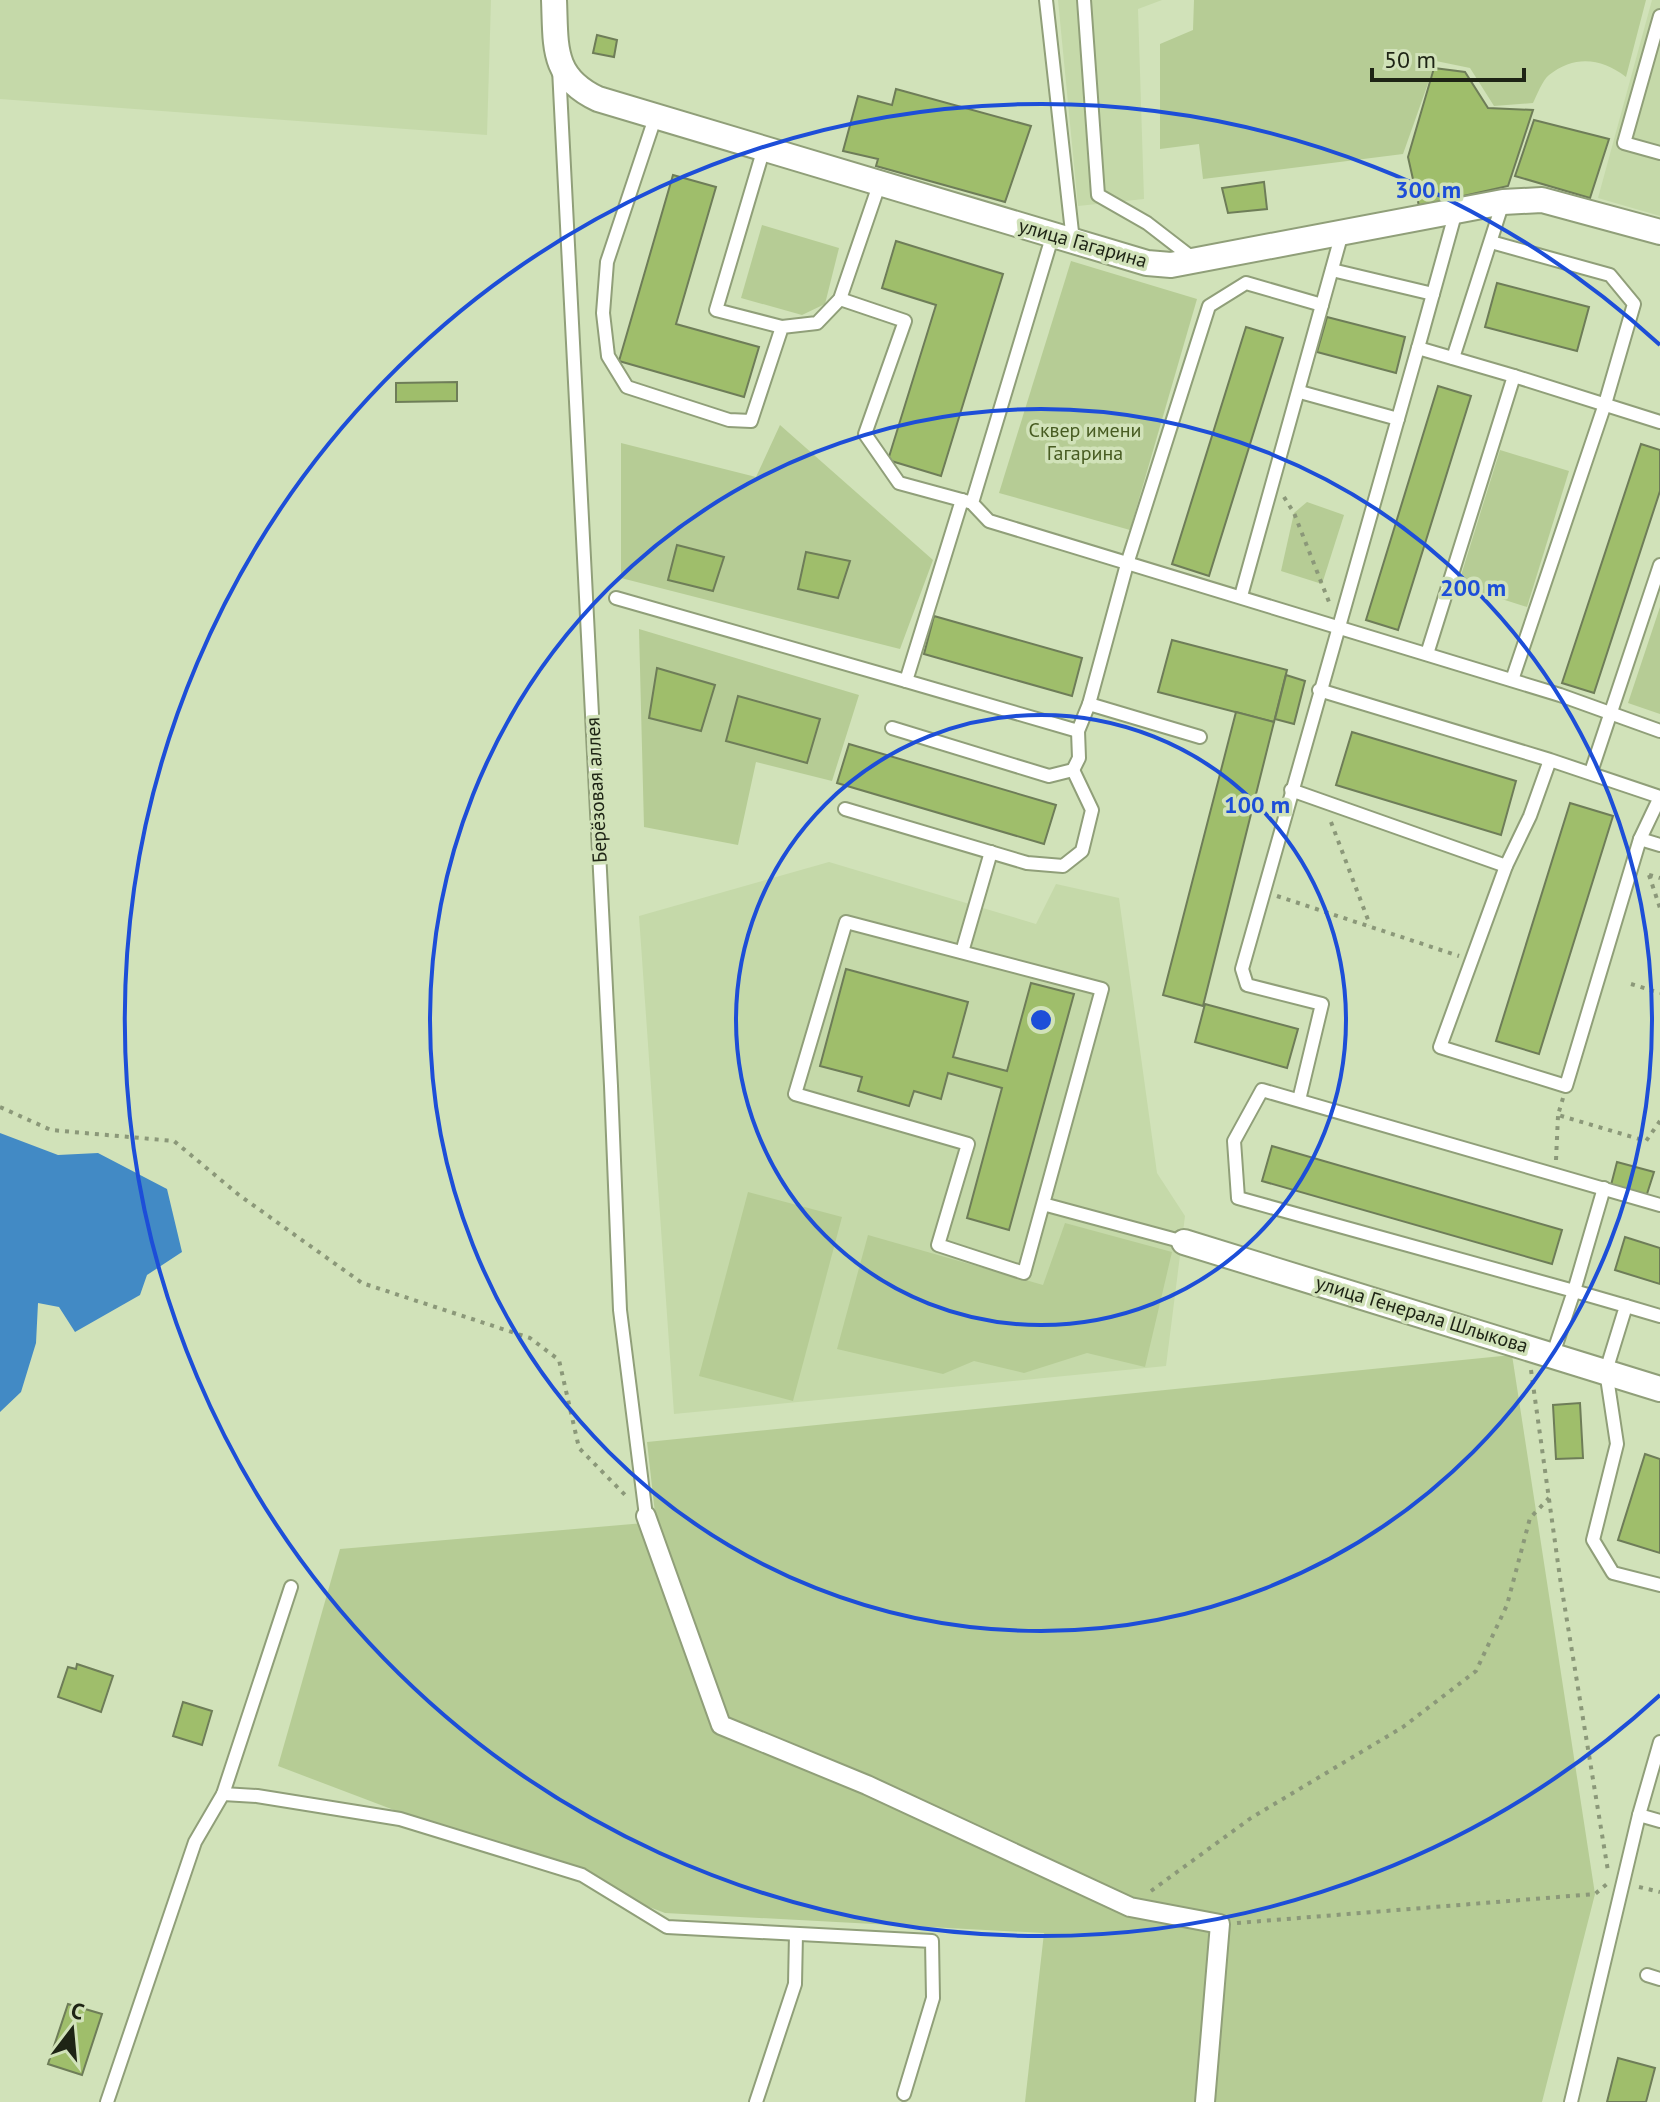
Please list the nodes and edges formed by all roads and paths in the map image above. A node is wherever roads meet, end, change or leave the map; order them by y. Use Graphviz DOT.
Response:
graph roads {
  1 [pos="554,0"];
  2 [pos="1046,0"];
  3 [pos="1084,0"];
  4 [pos="1660,16"];
  5 [pos="559,62"];
  6 [pos="656,115"];
  7 [pos="764,148"];
  8 [pos="1660,153"];
  9 [pos="879,185"];
  10 [pos="1503,202"];
  11 [pos="1456,211"];
  12 [pos="1342,232"];
  13 [pos="1660,232"];
  14 [pos="1063,238"];
  15 [pos="1491,242"];
  16 [pos="1195,260"];
  17 [pos="1332,270"];
  18 [pos="1433,294"];
  19 [pos="840,299"];
  20 [pos="1322,305"];
  21 [pos="782,327"];
  22 [pos="1418,348"];
  23 [pos="1453,358"];
  24 [pos="1514,376"];
  25 [pos="1300,392"];
  26 [pos="1605,404"];
  27 [pos="1398,419"];
  28 [pos="1660,422"];
  29 [pos="1273,481"];
  30 [pos="967,502"];
  31 [pos="1127,564"];
  32 [pos="1660,565"];
  33 [pos="1241,596"];
  34 [pos="616,598"];
  35 [pos="1339,627"];
  36 [pos="1427,654"];
  37 [pos="1512,680"];
  38 [pos="906,681"];
  39 [pos="1319,690"];
  40 [pos="1089,704"];
  41 [pos="1610,713"];
  42 [pos="892,728"];
  43 [pos="1078,731"];
  44 [pos="1660,731"];
  45 [pos="1200,737"];
  46 [pos="1550,760"];
  47 [pos="1073,770"];
  48 [pos="1591,772"];
  49 [pos="1291,790"];
  50 [pos="1323,801"];
  51 [pos="845,809"];
  52 [pos="1640,839"];
  53 [pos="1660,845"];
  54 [pos="991,852"];
  55 [pos="1506,866"];
  56 [pos="1660,878"];
  57 [pos="1264,891"];
  58 [pos="1660,908"];
  59 [pos="1370,925"];
  60 [pos="962,952"];
  61 [pos="1470,960"];
  62 [pos="1631,984"];
  63 [pos="1660,993"];
  64 [pos="1566,1086"];
  65 [pos="1299,1100"];
  66 [pos="0,1107"];
  67 [pos="1558,1115"];
  68 [pos="1660,1121"];
  69 [pos="1555,1174"];
  70 [pos="1604,1188"];
  71 [pos="1043,1204"];
  72 [pos="1660,1205"];
  73 [pos="1184,1242"];
  74 [pos="1574,1291"];
  75 [pos="1626,1306"];
  76 [pos="1660,1316"];
  77 [pos="1543,1351"];
  78 [pos="1606,1371"];
  79 [pos="1660,1389"];
  80 [pos="1549,1498"];
  81 [pos="646,1516"];
  82 [pos="1660,1585"];
  83 [pos="291,1587"];
  84 [pos="1660,1742"];
  85 [pos="223,1794"];
  86 [pos="1639,1815"];
  87 [pos="1660,1821"];
  88 [pos="1130,1907"];
  89 [pos="1220,1924"];
  90 [pos="796,1934"];
  91 [pos="1647,1975"];
  92 [pos="1660,1979"];
  93 [pos="904,2094"];
  94 [pos="107,2102"];
  95 [pos="756,2102"];
  96 [pos="1205,2102"];
  97 [pos="1571,2102"];
  1 -- 5 [label="street"];
  2 -- 14 [label="lane"];
  3 -- 16 [label="lane"];
  4 -- 8 [label="lane"];
  5 -- 6 [label="street, улица Гагарина"];
  5 -- 81 [label="lane, Берёзовая аллея"];
  6 -- 7 [label="street, улица Гагарина"];
  6 -- 21 [label="lane"];
  7 -- 9 [label="street, улица Гагарина"];
  7 -- 21 [label="lane"];
  9 -- 14 [label="street, улица Гагарина"];
  9 -- 19 [label="lane"];
  10 -- 11 [label="street, улица Гагарина"];
  10 -- 13 [label="street, улица Гагарина"];
  10 -- 15 [label="lane"];
  11 -- 12 [label="street, улица Гагарина"];
  11 -- 18 [label="lane"];
  12 -- 16 [label="street, улица Гагарина"];
  12 -- 17 [label="lane"];
  14 -- 16 [label="street, улица Гагарина"];
  14 -- 30 [label="lane"];
  15 -- 23 [label="lane"];
  15 -- 26 [label="lane"];
  17 -- 18 [label="lane"];
  17 -- 20 [label="lane"];
  18 -- 22 [label="lane"];
  19 -- 21 [label="lane"];
  19 -- 30 [label="lane"];
  20 -- 25 [label="lane"];
  20 -- 31 [label="lane"];
  22 -- 23 [label="lane"];
  22 -- 27 [label="lane"];
  23 -- 24 [label="lane"];
  24 -- 26 [label="lane"];
  24 -- 36 [label="lane"];
  25 -- 27 [label="lane"];
  25 -- 29 [label="lane"];
  26 -- 28 [label="lane"];
  26 -- 37 [label="lane"];
  27 -- 35 [label="lane"];
  29 -- 33 [label="lane"];
  29 -- 35 [label="path"];
  30 -- 31 [label="lane"];
  30 -- 38 [label="lane"];
  31 -- 33 [label="lane"];
  31 -- 40 [label="lane"];
  32 -- 41 [label="lane"];
  33 -- 35 [label="lane"];
  34 -- 38 [label="lane"];
  35 -- 36 [label="lane"];
  35 -- 39 [label="lane"];
  36 -- 37 [label="lane"];
  37 -- 41 [label="lane"];
  38 -- 43 [label="lane"];
  39 -- 46 [label="lane"];
  39 -- 49 [label="lane"];
  40 -- 43 [label="lane"];
  40 -- 45 [label="lane"];
  41 -- 44 [label="lane"];
  41 -- 48 [label="lane"];
  42 -- 47 [label="lane"];
  43 -- 47 [label="lane"];
  46 -- 48 [label="lane"];
  46 -- 55 [label="lane"];
  47 -- 54 [label="lane"];
  48 -- 52 [label="lane"];
  49 -- 50 [label="lane"];
  49 -- 57 [label="lane"];
  50 -- 55 [label="lane"];
  50 -- 59 [label="path"];
  51 -- 54 [label="lane"];
  52 -- 53 [label="lane"];
  52 -- 64 [label="lane"];
  54 -- 60 [label="lane"];
  55 -- 61 [label="lane"];
  56 -- 58 [label="path"];
  57 -- 61 [label="path"];
  57 -- 65 [label="lane"];
  60 -- 71 [label="lane"];
  60 -- 71 [label="lane"];
  61 -- 64 [label="lane"];
  62 -- 63 [label="path"];
  64 -- 67 [label="path"];
  65 -- 69 [label="lane"];
  65 -- 74 [label="lane"];
  66 -- 81 [label="path"];
  67 -- 68 [label="path"];
  67 -- 69 [label="path"];
  69 -- 70 [label="lane"];
  70 -- 72 [label="lane"];
  70 -- 74 [label="lane"];
  71 -- 73 [label="lane"];
  73 -- 77 [label="street, улица Генерала Шлыкова"];
  74 -- 75 [label="lane"];
  74 -- 77 [label="lane"];
  75 -- 76 [label="lane"];
  75 -- 78 [label="lane"];
  77 -- 78 [label="street, улица Генерала Шлыкова"];
  77 -- 80 [label="path"];
  78 -- 79 [label="street, улица Генерала Шлыкова"];
  78 -- 82 [label="lane"];
  80 -- 88 [label="path"];
  80 -- 89 [label="path"];
  81 -- 88 [label="street"];
  83 -- 85 [label="lane"];
  84 -- 86 [label="lane"];
  85 -- 90 [label="lane"];
  85 -- 94 [label="lane"];
  86 -- 87 [label="lane"];
  86 -- 97 [label="lane"];
  88 -- 89 [label="street"];
  89 -- 96 [label="street"];
  90 -- 93 [label="lane"];
  90 -- 95 [label="lane"];
  91 -- 92 [label="lane"];
}
